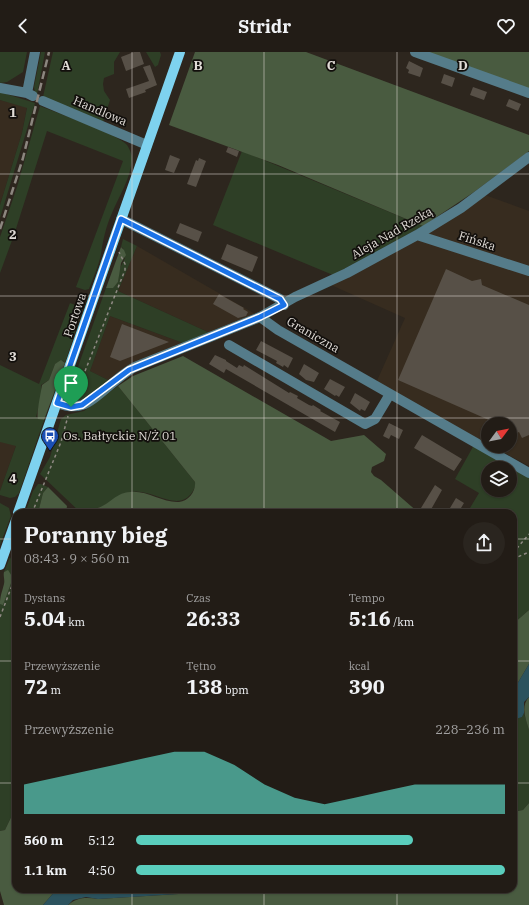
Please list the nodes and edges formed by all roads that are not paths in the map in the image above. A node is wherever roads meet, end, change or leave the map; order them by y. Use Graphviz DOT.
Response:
graph roads {
  1 [pos="35,52"];
  2 [pos="180,52"];
  3 [pos="415,52"];
  4 [pos="0,88"];
  5 [pos="529,93"];
  6 [pos="43,102"];
  7 [pos="147,144"];
  8 [pos="529,157"];
  9 [pos="519,166"];
  10 [pos="529,169"];
  11 [pos="121,219"];
  12 [pos="417,235"];
  13 [pos="529,271"];
  14 [pos="284,305"];
  15 [pos="260,317"];
  16 [pos="229,345"];
  17 [pos="390,394"];
  18 [pos="57,403"];
  19 [pos="529,473"];
  20 [pos="19,509"];
  21 [pos="12,531"];
  22 [pos="0,565"];
  1 -- 4 [label="street"];
  2 -- 7 [label="main road, Portowa"];
  3 -- 5 [label="street"];
  6 -- 7 [label="street, Handlowa"];
  7 -- 11 [label="main road, Portowa"];
  8 -- 9 [label="street, Aleja Nad Rzeką"];
  9 -- 10 [label="street"];
  9 -- 12 [label="street, Aleja Nad Rzeką"];
  11 -- 14 [label="street"];
  11 -- 18 [label="main road, Portowa"];
  12 -- 13 [label="street, Fińska"];
  12 -- 14 [label="street, Aleja Nad Rzeką"];
  14 -- 15 [label="street, Aleja Nad Rzeką"];
  15 -- 17 [label="street, Graniczna"];
  15 -- 18 [label="street"];
  16 -- 17 [label="street"];
  17 -- 19 [label="street, Graniczna"];
  18 -- 20 [label="main road, Portowa"];
  21 -- 22 [label="main road"];
}
